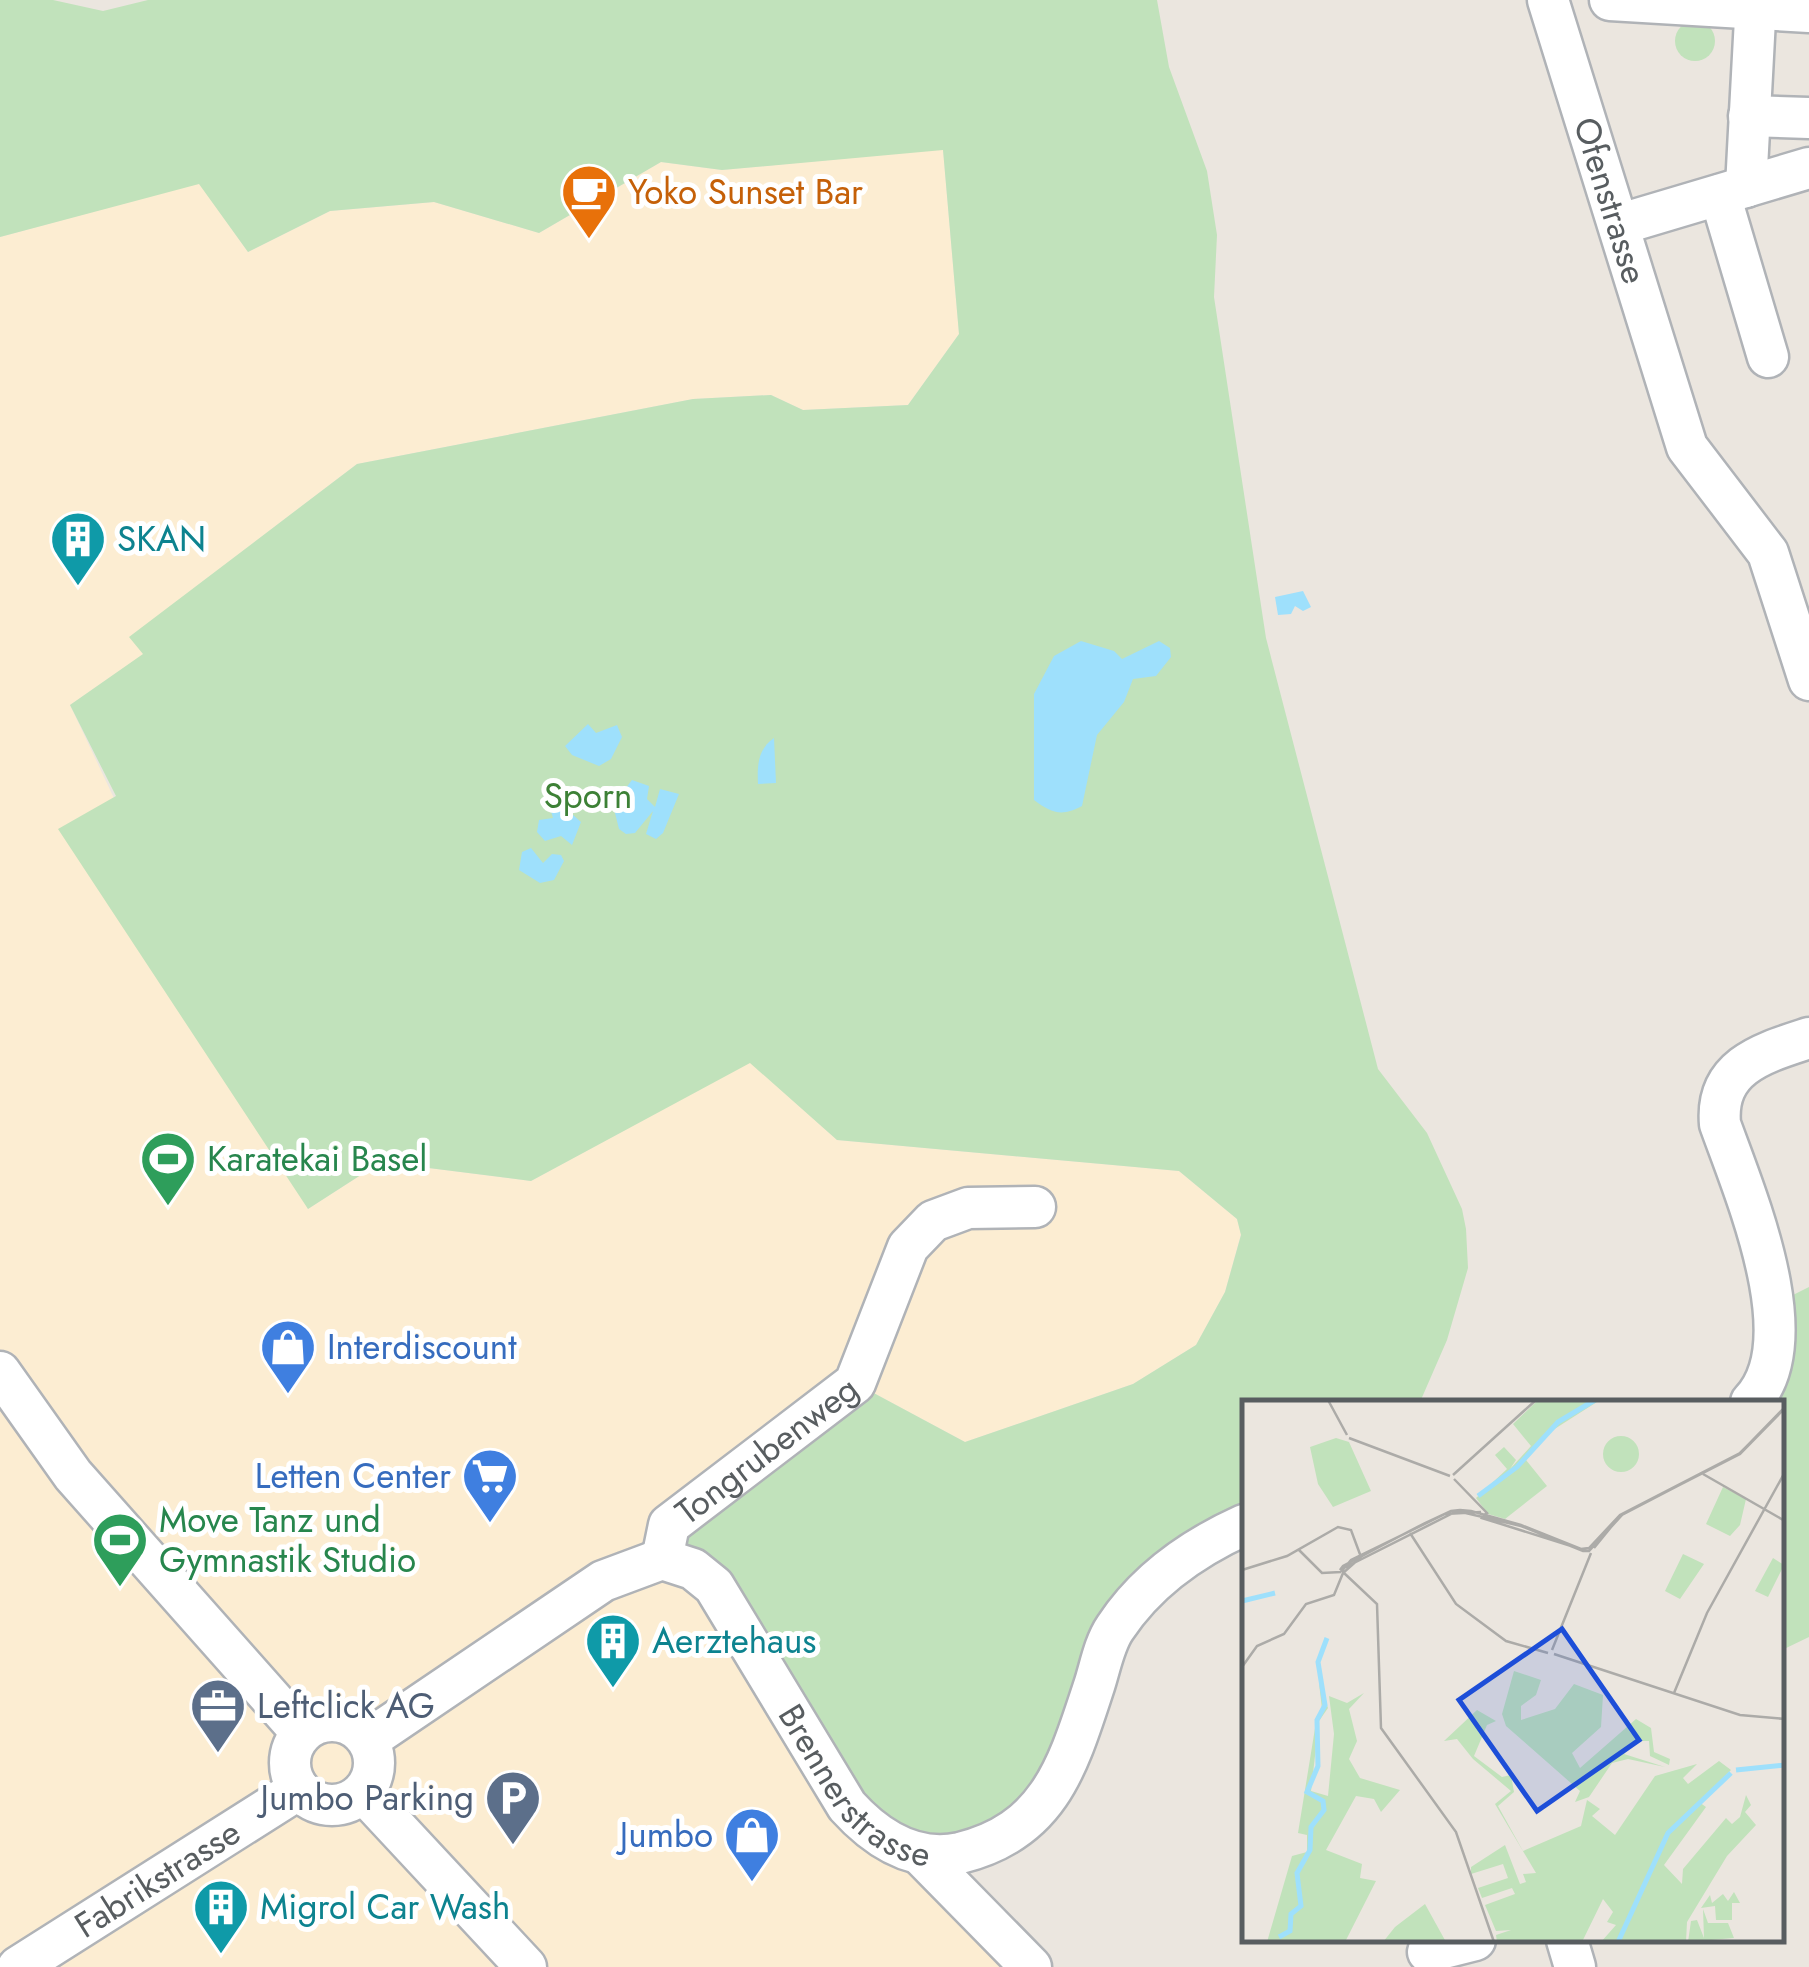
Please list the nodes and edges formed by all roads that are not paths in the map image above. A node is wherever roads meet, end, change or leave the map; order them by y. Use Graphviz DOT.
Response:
graph roads {
  1 [pos="1548,0"];
  2 [pos="1610,0"];
  3 [pos="1756,4"];
  4 [pos="1809,12"];
  5 [pos="1749,116"];
  6 [pos="1809,118"];
  7 [pos="1809,168"];
  8 [pos="1733,191"];
  9 [pos="1621,224"];
  10 [pos="1768,357"];
  11 [pos="1809,680"];
  12 [pos="1809,1038"];
  13 [pos="1036,1206"];
  14 [pos="0,1372"];
  15 [pos="1752,1400"];
  16 [pos="1242,1526"];
  17 [pos="662,1558"];
  18 [pos="302,1733"];
  19 [pos="368,1740"];
  20 [pos="299,1789"];
  21 [pos="364,1792"];
  22 [pos="920,1854"];
  23 [pos="1468,1942"];
  24 [pos="1568,1942"];
  25 [pos="1428,1953"];
  26 [pos="18,1967"];
  27 [pos="526,1967"];
  28 [pos="1030,1967"];
  29 [pos="1575,1967"];
  1 -- 9 [label="street, Ofenstrasse"];
  2 -- 3 [label="street"];
  3 -- 4 [label="street"];
  3 -- 5 [label="street"];
  5 -- 6 [label="street"];
  5 -- 8 [label="street"];
  7 -- 8 [label="street"];
  8 -- 9 [label="street"];
  8 -- 10 [label="street"];
  9 -- 11 [label="street, Ofenstrasse"];
  12 -- 15 [label="street"];
  13 -- 17 [label="street, Tongrubenweg"];
  14 -- 18 [label="street"];
  16 -- 22 [label="street, Brennerstrasse"];
  17 -- 19 [label="street"];
  17 -- 22 [label="street, Brennerstrasse"];
  18 -- 19 [label="street"];
  18 -- 20 [label="street"];
  19 -- 21 [label="street"];
  20 -- 21 [label="street"];
  20 -- 26 [label="street, Fabrikstrasse"];
  21 -- 27 [label="street"];
  22 -- 28 [label="street"];
  23 -- 25 [label="street"];
  24 -- 29 [label="street"];
}
